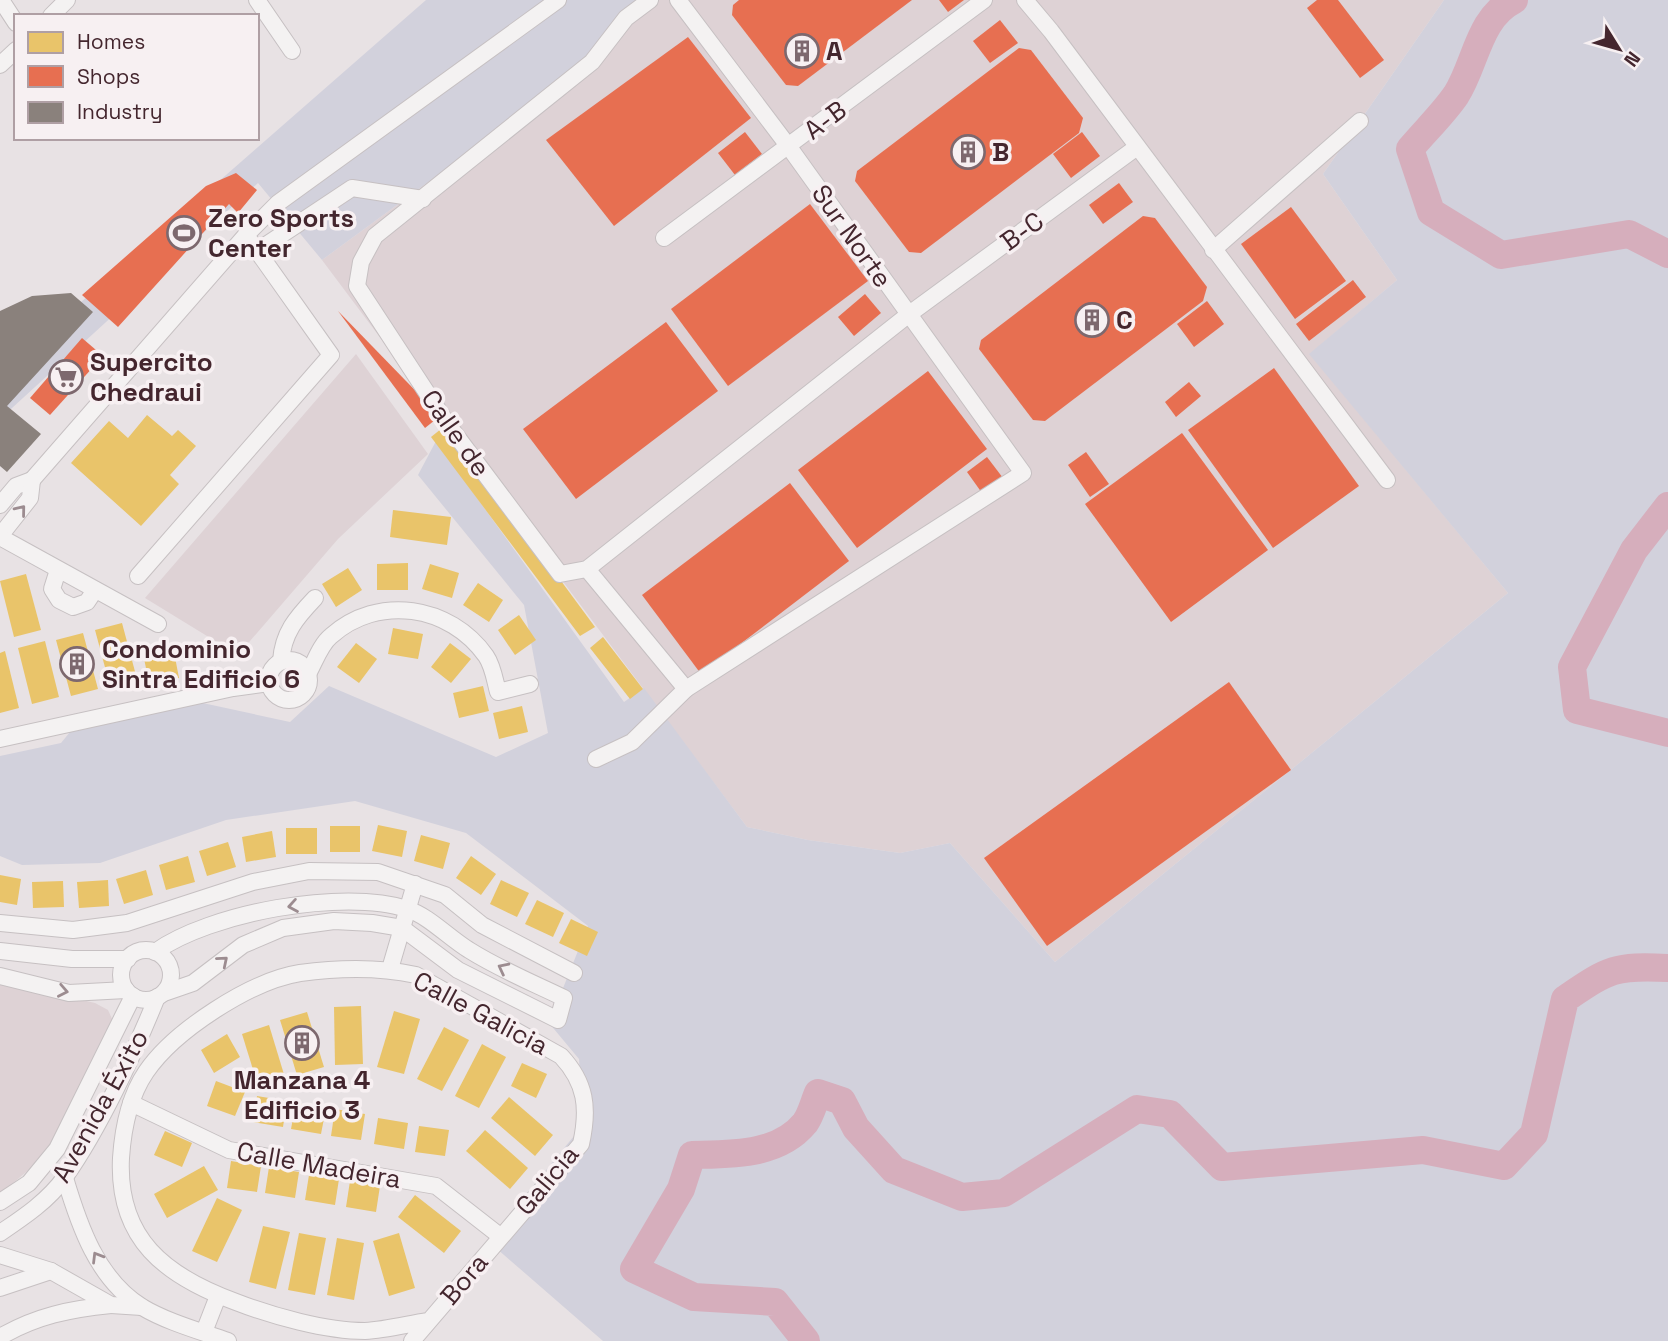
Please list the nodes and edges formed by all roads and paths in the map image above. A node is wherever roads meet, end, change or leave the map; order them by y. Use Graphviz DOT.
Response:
graph roads {
  1 [pos="1,0"];
  2 [pos="67,0"];
  3 [pos="257,0"];
  4 [pos="558,0"];
  5 [pos="650,0"];
  6 [pos="678,0"];
  7 [pos="984,0"];
  8 [pos="1025,0"];
  9 [pos="53,14"];
  10 [pos="14,20"];
  11 [pos="292,51"];
  12 [pos="14,52"];
  13 [pos="0,65"];
  14 [pos="1360,121"];
  15 [pos="789,147"];
  16 [pos="1137,147"];
  17 [pos="423,199"];
  18 [pos="246,235"];
  19 [pos="664,237"];
  20 [pos="1213,250"];
  21 [pos="257,251"];
  22 [pos="908,315"];
  23 [pos="1387,480"];
  24 [pos="32,481"];
  25 [pos="0,505"];
  26 [pos="0,537"];
  27 [pos="587,569"];
  28 [pos="58,570"];
  29 [pos="138,576"];
  30 [pos="96,590"];
  31 [pos="314,598"];
  32 [pos="158,624"];
  33 [pos="281,661"];
  34 [pos="309,673"];
  35 [pos="269,683"];
  36 [pos="530,684"];
  37 [pos="686,689"];
  38 [pos="0,739"];
  39 [pos="596,759"];
  40 [pos="415,884"];
  41 [pos="409,909"];
  42 [pos="134,921"];
  43 [pos="0,923"];
  44 [pos="402,928"];
  45 [pos="0,951"];
  46 [pos="141,954"];
  47 [pos="390,969"];
  48 [pos="574,973"];
  49 [pos="0,976"];
  50 [pos="130,993"];
  51 [pos="160,995"];
  52 [pos="126,1062"];
  53 [pos="145,1073"];
  54 [pos="131,1103"];
  55 [pos="586,1119"];
  56 [pos="98,1121"];
  57 [pos="122,1134"];
  58 [pos="65,1178"];
  59 [pos="0,1202"];
  60 [pos="0,1233"];
  61 [pos="500,1236"];
  62 [pos="0,1255"];
  63 [pos="51,1271"];
  64 [pos="0,1288"];
  65 [pos="218,1296"];
  66 [pos="111,1305"];
  67 [pos="142,1307"];
  68 [pos="428,1321"];
  69 [pos="204,1332"];
  70 [pos="0,1337"];
  71 [pos="228,1341"];
  72 [pos="412,1341"];
  1 -- 10 [label="street"];
  2 -- 9 [label="street"];
  3 -- 11 [label="street"];
  4 -- 18 [label="street"];
  5 -- 17 [label="street"];
  6 -- 15 [label="street, Sur Norte"];
  7 -- 15 [label="street, A-B"];
  8 -- 16 [label="street"];
  12 -- 13 [label="street"];
  14 -- 20 [label="street"];
  15 -- 19 [label="street, A-B"];
  15 -- 22 [label="street, Sur Norte"];
  16 -- 20 [label="street"];
  16 -- 22 [label="street, B-C"];
  17 -- 21 [label="street"];
  17 -- 27 [label="street, Calle de"];
  18 -- 21 [label="street"];
  18 -- 24 [label="street"];
  20 -- 23 [label="street"];
  21 -- 29 [label="street"];
  22 -- 27 [label="street, B-C"];
  22 -- 37 [label="street, Sur Norte"];
  24 -- 25 [label="street"];
  26 -- 24 [label="street, one-way"];
  26 -- 28 [label="street"];
  27 -- 37 [label="street"];
  28 -- 30 [label="street"];
  28 -- 30 [label="street"];
  30 -- 32 [label="street"];
  31 -- 33 [label="street"];
  33 -- 34 [label="street"];
  33 -- 35 [label="street"];
  34 -- 35 [label="street"];
  34 -- 36 [label="street"];
  35 -- 38 [label="street"];
  37 -- 39 [label="street"];
  40 -- 41 [label="street"];
  40 -- 42 [label="street"];
  40 -- 48 [label="street"];
  41 -- 44 [label="street"];
  44 -- 41 [label="street, one-way"];
  41 -- 46 [label="street, one-way"];
  42 -- 43 [label="street"];
  42 -- 46 [label="street"];
  44 -- 47 [label="street"];
  51 -- 44 [label="street, one-way"];
  45 -- 46 [label="street"];
  46 -- 50 [label="street"];
  46 -- 51 [label="street"];
  47 -- 53 [label="street, Calle Galicia"];
  47 -- 55 [label="street, Calle Galicia"];
  49 -- 50 [label="street, one-way"];
  50 -- 51 [label="street"];
  50 -- 59 [label="street, Avenida Éxito"];
  51 -- 52 [label="street, Avenida Éxito"];
  52 -- 53 [label="street"];
  52 -- 56 [label="street, Avenida Éxito"];
  53 -- 54 [label="street, Calle Galicia"];
  54 -- 57 [label="street, Calle Galicia"];
  54 -- 61 [label="street, Calle Madeira"];
  55 -- 61 [label="street, Galicia"];
  56 -- 57 [label="street"];
  56 -- 58 [label="street, Avenida Éxito"];
  57 -- 65 [label="street, Calle Galicia"];
  58 -- 60 [label="street, Avenida Éxito"];
  67 -- 58 [label="street, one-way"];
  61 -- 68 [label="street, Bora"];
  62 -- 63 [label="street"];
  63 -- 64 [label="street"];
  63 -- 66 [label="street"];
  65 -- 68 [label="street, Calle Galicia"];
  65 -- 69 [label="street"];
  66 -- 67 [label="street"];
  66 -- 70 [label="street"];
  67 -- 69 [label="street"];
  68 -- 72 [label="street, Bora"];
  69 -- 71 [label="street"];
}
